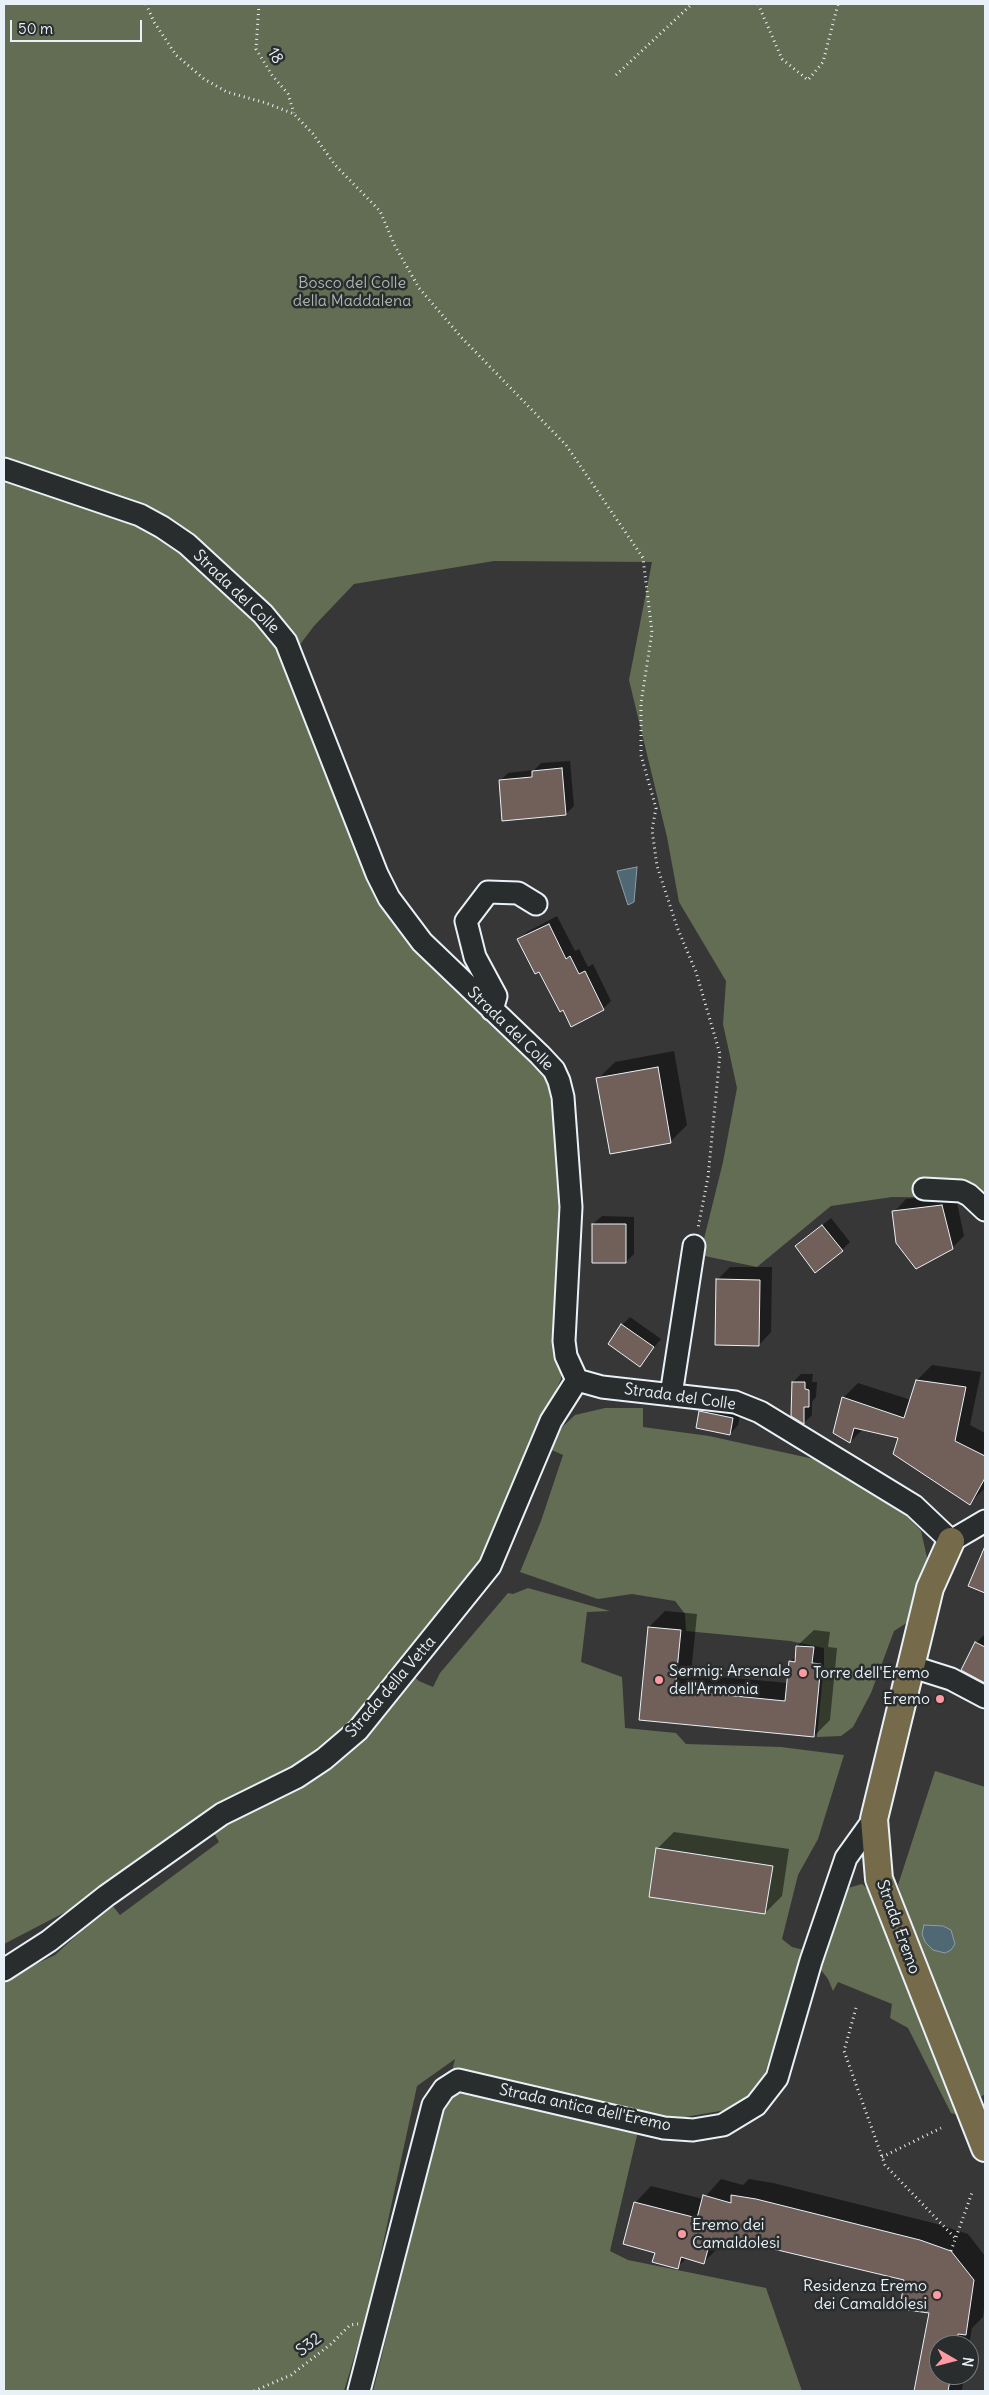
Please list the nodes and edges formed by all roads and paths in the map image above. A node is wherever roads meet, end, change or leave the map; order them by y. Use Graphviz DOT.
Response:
graph roads {
  1 [pos="146,4"];
  2 [pos="259,4"];
  3 [pos="692,4"];
  4 [pos="758,4"];
  5 [pos="838,4"];
  6 [pos="616,75"];
  7 [pos="294,114"];
  8 [pos="4,469"];
  9 [pos="536,904"];
  10 [pos="492,1010"];
  11 [pos="924,1189"];
  12 [pos="985,1210"];
  13 [pos="694,1246"];
  14 [pos="577,1380"];
  15 [pos="671,1395"];
  16 [pos="985,1521"];
  17 [pos="951,1541"];
  18 [pos="913,1667"];
  19 [pos="985,1697"];
  20 [pos="874,1819"];
  21 [pos="4,1970"];
  22 [pos="856,2008"];
  23 [pos="941,2128"];
  24 [pos="985,2148"];
  25 [pos="882,2157"];
  26 [pos="974,2190"];
  27 [pos="956,2239"];
  28 [pos="951,2251"];
  29 [pos="378,2322"];
  30 [pos="254,2391"];
  31 [pos="360,2391"];
  1 -- 7 [label="path"];
  2 -- 7 [label="path, 18"];
  3 -- 6 [label="path"];
  4 -- 5 [label="path"];
  7 -- 13 [label="path"];
  8 -- 10 [label="street, Strada del Colle"];
  9 -- 10 [label="street"];
  10 -- 14 [label="street, Strada del Colle"];
  11 -- 12 [label="street"];
  13 -- 15 [label="street"];
  14 -- 15 [label="street, Strada del Colle"];
  14 -- 21 [label="street, Strada della Vetta"];
  15 -- 17 [label="street, Strada del Colle"];
  16 -- 17 [label="street"];
  17 -- 18 [label="main road, Strada Eremo"];
  18 -- 19 [label="street"];
  18 -- 20 [label="main road, Strada Eremo"];
  20 -- 24 [label="main road, Strada Eremo"];
  20 -- 29 [label="street, Strada antica dell'Eremo"];
  22 -- 25 [label="path"];
  23 -- 25 [label="path"];
  25 -- 27 [label="path"];
  26 -- 27 [label="path"];
  27 -- 28 [label="path"];
  29 -- 30 [label="path, S32"];
  29 -- 31 [label="street, Strada antica dell'Eremo"];
}
